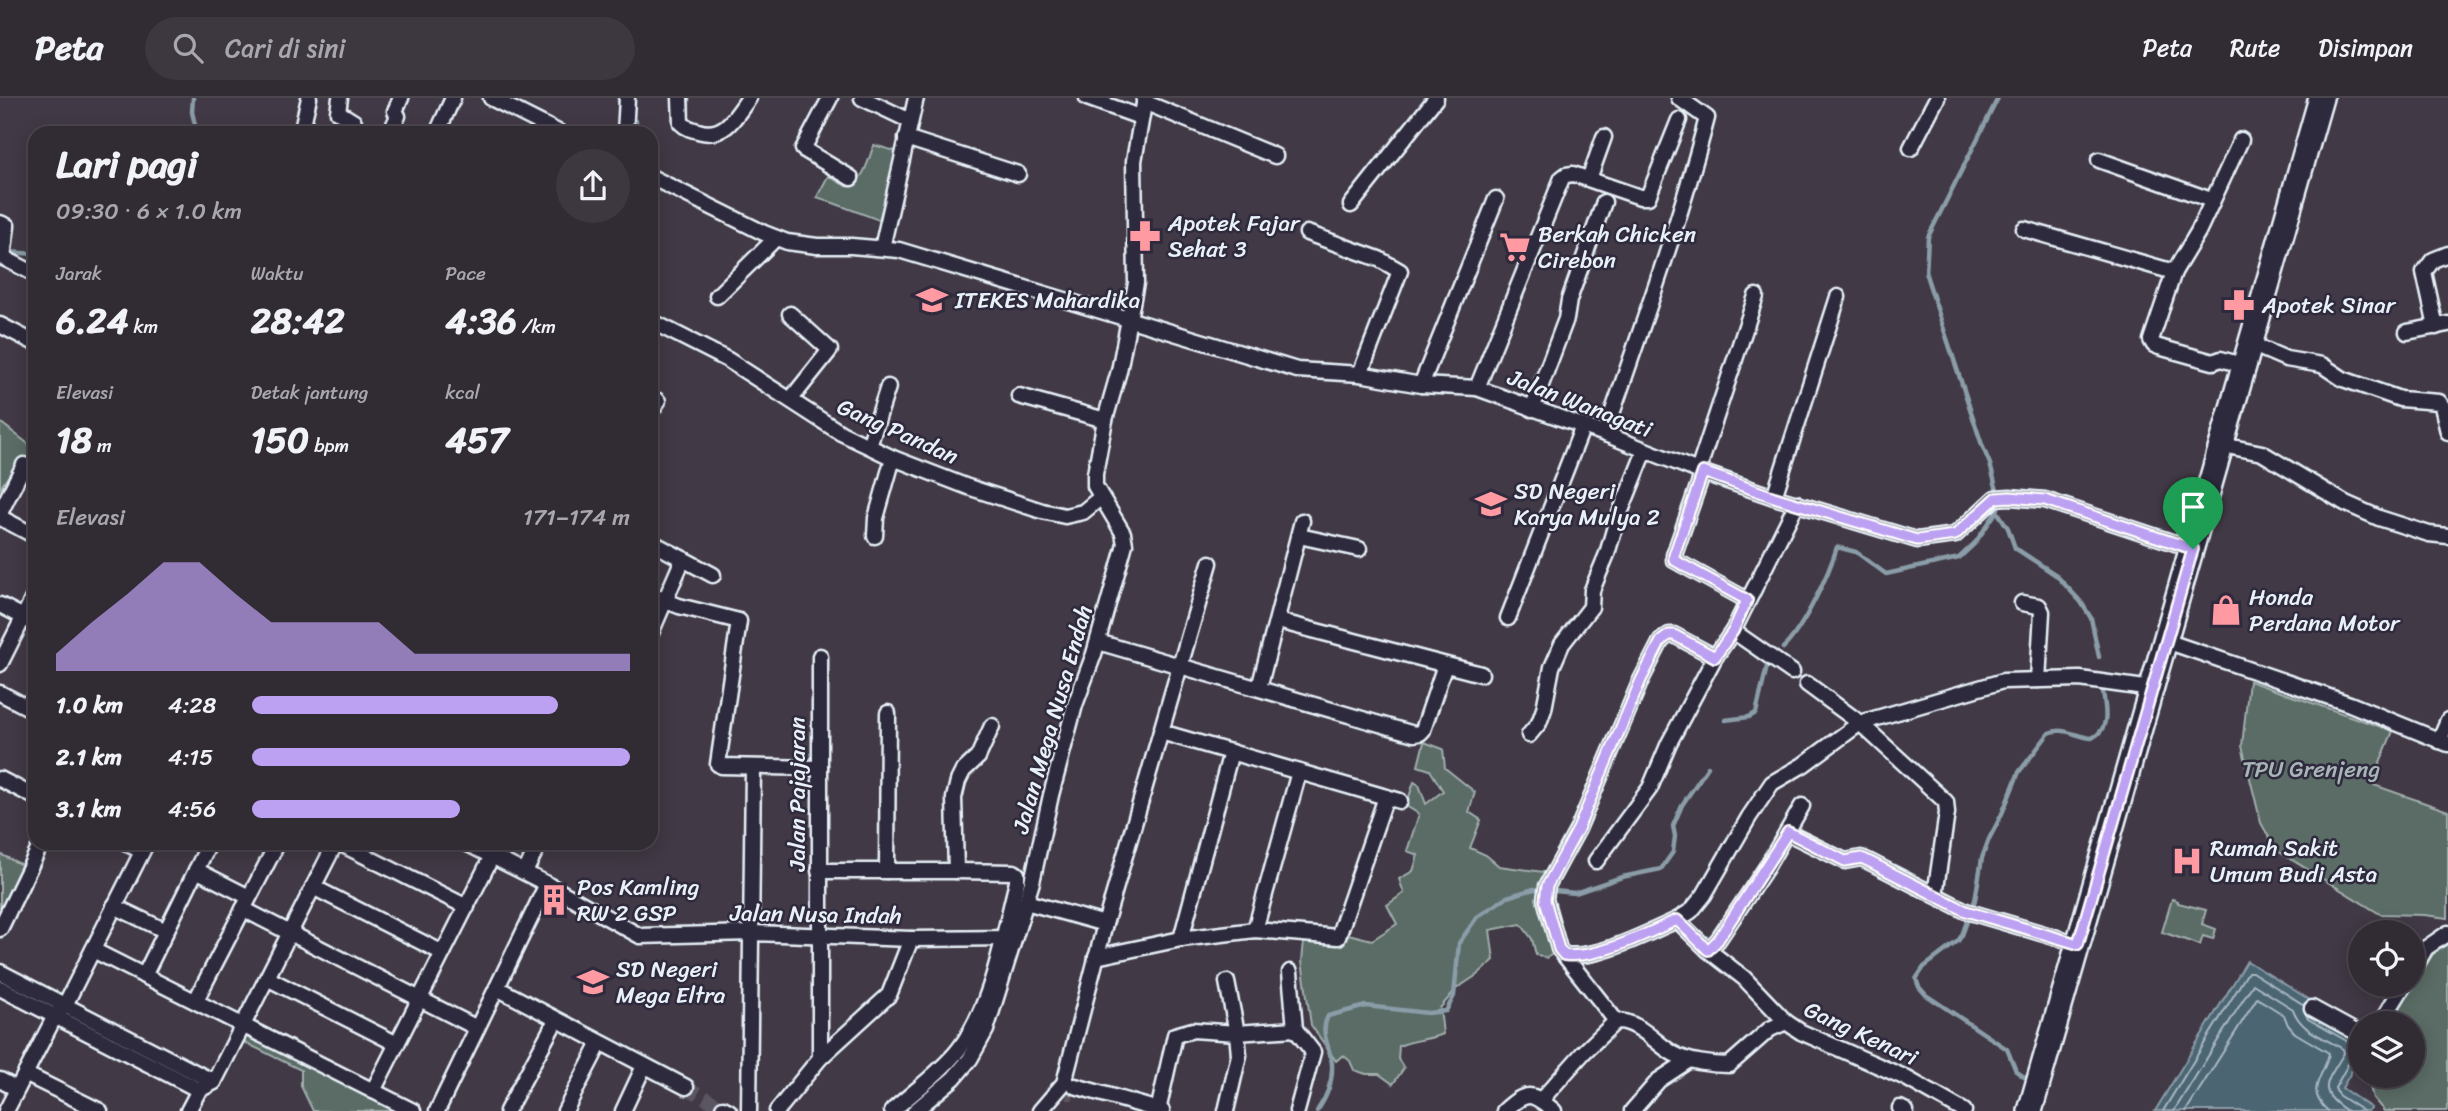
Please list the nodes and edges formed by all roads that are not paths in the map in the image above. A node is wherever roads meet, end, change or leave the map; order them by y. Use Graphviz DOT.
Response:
graph roads {
  1 [pos="309,98"];
  2 [pos="340,98"];
  3 [pos="401,98"];
  4 [pos="453,98"];
  5 [pos="491,98"];
  6 [pos="627,98"];
  7 [pos="680,98"];
  8 [pos="749,98"];
  9 [pos="830,98"];
  10 [pos="862,98"];
  11 [pos="916,98"];
  12 [pos="1087,98"];
  13 [pos="1436,98"];
  14 [pos="1679,98"];
  15 [pos="1937,98"];
  16 [pos="2321,98"];
  17 [pos="1144,100"];
  18 [pos="1140,117"];
  19 [pos="904,118"];
  20 [pos="533,120"];
  21 [pos="1679,120"];
  22 [pos="354,122"];
  23 [pos="302,126"];
  24 [pos="393,126"];
  25 [pos="441,126"];
  26 [pos="529,126"];
  27 [pos="545,126"];
  28 [pos="625,126"];
  29 [pos="1604,137"];
  30 [pos="906,138"];
  31 [pos="2241,140"];
  32 [pos="1910,148"];
  33 [pos="1275,156"];
  34 [pos="2099,160"];
  35 [pos="1018,174"];
  36 [pos="851,178"];
  37 [pos="1589,179"];
  38 [pos="658,180"];
  39 [pos="1496,199"];
  40 [pos="2211,200"];
  41 [pos="1604,202"];
  42 [pos="1351,205"];
  43 [pos="0,223"];
  44 [pos="2024,229"];
  45 [pos="1307,233"];
  46 [pos="776,238"];
  47 [pos="882,248"];
  48 [pos="3,254"];
  49 [pos="2448,254"];
  50 [pos="28,270"];
  51 [pos="2174,272"];
  52 [pos="717,296"];
  53 [pos="1756,296"];
  54 [pos="1838,297"];
  55 [pos="790,314"];
  56 [pos="1130,318"];
  57 [pos="658,325"];
  58 [pos="2442,325"];
  59 [pos="0,326"];
  60 [pos="2407,332"];
  61 [pos="28,340"];
  62 [pos="2248,355"];
  63 [pos="1360,374"];
  64 [pos="1421,386"];
  65 [pos="888,387"];
  66 [pos="1477,388"];
  67 [pos="1018,396"];
  68 [pos="791,399"];
  69 [pos="1532,408"];
  70 [pos="1105,419"];
  71 [pos="1583,426"];
  72 [pos="2448,432"];
  73 [pos="1605,434"];
  74 [pos="2222,445"];
  75 [pos="869,446"];
  76 [pos="1644,452"];
  77 [pos="893,458"];
  78 [pos="24,465"];
  79 [pos="1700,472"];
  80 [pos="1774,497"];
  81 [pos="1100,498"];
  82 [pos="1797,503"];
  83 [pos="1303,521"];
  84 [pos="28,532"];
  85 [pos="874,536"];
  86 [pos="1299,536"];
  87 [pos="2448,536"];
  88 [pos="658,546"];
  89 [pos="1359,549"];
  90 [pos="2193,549"];
  91 [pos="683,559"];
  92 [pos="1210,563"];
  93 [pos="713,575"];
  94 [pos="658,598"];
  95 [pos="1747,600"];
  96 [pos="666,602"];
  97 [pos="2022,603"];
  98 [pos="0,605"];
  99 [pos="1508,618"];
  100 [pos="28,619"];
  101 [pos="658,619"];
  102 [pos="1278,621"];
  103 [pos="28,622"];
  104 [pos="1733,631"];
  105 [pos="2166,641"];
  106 [pos="1098,642"];
  107 [pos="820,656"];
  108 [pos="1715,657"];
  109 [pos="0,664"];
  110 [pos="1445,665"];
  111 [pos="1180,666"];
  112 [pos="1792,672"];
  113 [pos="1481,674"];
  114 [pos="2038,680"];
  115 [pos="1807,684"];
  116 [pos="1259,688"];
  117 [pos="2152,689"];
  118 [pos="0,693"];
  119 [pos="28,707"];
  120 [pos="888,713"];
  121 [pos="2448,720"];
  122 [pos="1860,723"];
  123 [pos="992,726"];
  124 [pos="1161,732"];
  125 [pos="1529,735"];
  126 [pos="2444,743"];
  127 [pos="1231,752"];
  128 [pos="753,767"];
  129 [pos="820,768"];
  130 [pos="1299,772"];
  131 [pos="0,779"];
  132 [pos="28,793"];
  133 [pos="1802,806"];
  134 [pos="1788,832"];
  135 [pos="38,850"];
  136 [pos="142,850"];
  137 [pos="206,850"];
  138 [pos="273,850"];
  139 [pos="332,850"];
  140 [pos="353,850"];
  141 [pos="480,850"];
  142 [pos="536,850"];
  143 [pos="492,856"];
  144 [pos="1596,861"];
  145 [pos="528,866"];
  146 [pos="196,870"];
  147 [pos="819,871"];
  148 [pos="887,871"];
  149 [pos="956,871"];
  150 [pos="547,884"];
  151 [pos="313,887"];
  152 [pos="1935,895"];
  153 [pos="1026,902"];
  154 [pos="246,903"];
  155 [pos="114,906"];
  156 [pos="467,907"];
  157 [pos="1677,920"];
  158 [pos="1105,924"];
  159 [pos="0,929"];
  160 [pos="1255,930"];
  161 [pos="166,931"];
  162 [pos="290,933"];
  163 [pos="751,933"];
  164 [pos="2448,933"];
  165 [pos="819,937"];
  166 [pos="1008,938"];
  167 [pos="911,939"];
  168 [pos="1181,939"];
  169 [pos="2078,944"];
  170 [pos="93,950"];
  171 [pos="1708,950"];
  172 [pos="2425,950"];
  173 [pos="443,953"];
  174 [pos="1564,955"];
  175 [pos="1096,957"];
  176 [pos="0,972"];
  177 [pos="1290,972"];
  178 [pos="144,976"];
  179 [pos="267,978"];
  180 [pos="1227,982"];
  181 [pos="0,988"];
  182 [pos="497,988"];
  183 [pos="420,999"];
  184 [pos="196,1000"];
  185 [pos="2312,1008"];
  186 [pos="60,1011"];
  187 [pos="556,1020"];
  188 [pos="1616,1021"];
  189 [pos="1786,1023"];
  190 [pos="243,1025"];
  191 [pos="477,1028"];
  192 [pos="2348,1028"];
  193 [pos="1295,1029"];
  194 [pos="1237,1033"];
  195 [pos="600,1043"];
  196 [pos="397,1044"];
  197 [pos="820,1058"];
  198 [pos="1688,1061"];
  199 [pos="644,1066"];
  200 [pos="25,1074"];
  201 [pos="0,1080"];
  202 [pos="214,1082"];
  203 [pos="686,1087"];
  204 [pos="17,1089"];
  205 [pos="199,1090"];
  206 [pos="373,1091"];
  207 [pos="1066,1092"];
  208 [pos="1541,1100"];
  209 [pos="82,1107"];
  210 [pos="6,1111"];
  211 [pos="100,1111"];
  212 [pos="188,1111"];
  213 [pos="413,1111"];
  214 [pos="437,1111"];
  215 [pos="508,1111"];
  216 [pos="565,1111"];
  217 [pos="623,1111"];
  218 [pos="749,1111"];
  219 [pos="777,1111"];
  220 [pos="892,1111"];
  221 [pos="915,1111"];
  222 [pos="1040,1111"];
  223 [pos="1159,1111"];
  224 [pos="1226,1111"];
  225 [pos="1297,1111"];
  226 [pos="1504,1111"];
  227 [pos="1554,1111"];
  228 [pos="1632,1111"];
  229 [pos="1964,1111"];
  230 [pos="2030,1111"];
  1 -- 23 [label="street"];
  2 -- 22 [label="street"];
  3 -- 24 [label="street"];
  4 -- 25 [label="street"];
  5 -- 20 [label="street"];
  6 -- 28 [label="street"];
  7 -- 8 [label="street"];
  9 -- 36 [label="street"];
  10 -- 19 [label="street"];
  11 -- 30 [label="street"];
  12 -- 18 [label="street"];
  13 -- 42 [label="street"];
  14 -- 73 [label="street"];
  15 -- 32 [label="street"];
  16 -- 62 [label="main road"];
  17 -- 18 [label="street, Jalan Mega Nusa Endah"];
  17 -- 33 [label="street"];
  18 -- 56 [label="street, Jalan Mega Nusa Endah"];
  20 -- 26 [label="street"];
  20 -- 27 [label="street"];
  21 -- 37 [label="street"];
  29 -- 37 [label="street"];
  30 -- 35 [label="street"];
  30 -- 47 [label="street"];
  31 -- 40 [label="street"];
  34 -- 40 [label="street"];
  37 -- 66 [label="street"];
  38 -- 46 [label="street, Jalan Wanagati"];
  39 -- 64 [label="street"];
  40 -- 51 [label="street"];
  41 -- 69 [label="street"];
  43 -- 48 [label="street"];
  44 -- 51 [label="street"];
  45 -- 63 [label="street"];
  46 -- 47 [label="street, Jalan Wanagati"];
  46 -- 52 [label="street"];
  47 -- 56 [label="street, Jalan Wanagati"];
  48 -- 50 [label="street"];
  49 -- 58 [label="street"];
  51 -- 62 [label="street"];
  53 -- 79 [label="street"];
  54 -- 80 [label="street"];
  55 -- 68 [label="street"];
  56 -- 63 [label="street, Jalan Wanagati"];
  56 -- 70 [label="street, Jalan Mega Nusa Endah"];
  57 -- 68 [label="street, Gang Pandan"];
  58 -- 60 [label="street"];
  59 -- 61 [label="street"];
  62 -- 72 [label="street"];
  62 -- 74 [label="main road"];
  63 -- 64 [label="street, Jalan Wanagati"];
  64 -- 66 [label="street, Jalan Wanagati"];
  65 -- 75 [label="street"];
  66 -- 69 [label="street, Jalan Wanagati"];
  67 -- 70 [label="street"];
  68 -- 75 [label="street, Gang Pandan"];
  69 -- 71 [label="street, Jalan Wanagati"];
  70 -- 81 [label="street, Jalan Mega Nusa Endah"];
  71 -- 73 [label="street, Jalan Wanagati"];
  71 -- 99 [label="street"];
  73 -- 76 [label="street, Jalan Wanagati"];
  74 -- 87 [label="street"];
  74 -- 90 [label="main road"];
  75 -- 77 [label="street, Gang Pandan"];
  76 -- 79 [label="street, Jalan Wanagati"];
  76 -- 125 [label="street"];
  77 -- 81 [label="street, Gang Pandan"];
  77 -- 85 [label="street"];
  78 -- 84 [label="street"];
  79 -- 80 [label="street, Jalan Wanagati"];
  79 -- 95 [label="street"];
  80 -- 82 [label="street, Jalan Wanagati"];
  81 -- 106 [label="street, Jalan Mega Nusa Endah"];
  82 -- 90 [label="street, Jalan Wanagati"];
  82 -- 95 [label="street"];
  83 -- 86 [label="street"];
  86 -- 89 [label="street"];
  86 -- 102 [label="street"];
  88 -- 91 [label="street"];
  90 -- 105 [label="main road"];
  91 -- 93 [label="street"];
  91 -- 96 [label="street"];
  92 -- 111 [label="street"];
  94 -- 96 [label="street"];
  95 -- 104 [label="street"];
  96 -- 101 [label="street"];
  96 -- 128 [label="street"];
  97 -- 114 [label="street"];
  98 -- 100 [label="street"];
  102 -- 110 [label="street"];
  102 -- 116 [label="street"];
  103 -- 109 [label="street"];
  104 -- 108 [label="street"];
  104 -- 112 [label="street"];
  105 -- 117 [label="main road"];
  105 -- 126 [label="street"];
  106 -- 111 [label="street"];
  106 -- 153 [label="street, Jalan Mega Nusa Endah"];
  107 -- 129 [label="street, Jalan Pajajaran"];
  108 -- 144 [label="street"];
  108 -- 174 [label="street"];
  110 -- 113 [label="street"];
  110 -- 116 [label="street"];
  111 -- 116 [label="street"];
  111 -- 124 [label="street"];
  114 -- 117 [label="street"];
  114 -- 122 [label="street"];
  115 -- 122 [label="street"];
  117 -- 169 [label="main road"];
  118 -- 119 [label="street"];
  120 -- 148 [label="street"];
  121 -- 126 [label="street"];
  122 -- 152 [label="street"];
  122 -- 157 [label="street"];
  123 -- 149 [label="street"];
  124 -- 127 [label="street"];
  124 -- 158 [label="street"];
  127 -- 130 [label="street"];
  127 -- 168 [label="street"];
  128 -- 129 [label="street"];
  128 -- 163 [label="street"];
  129 -- 147 [label="street, Jalan Pajajaran"];
  130 -- 160 [label="street"];
  130 -- 160 [label="street"];
  131 -- 132 [label="street"];
  133 -- 134 [label="street"];
  134 -- 152 [label="street"];
  134 -- 171 [label="street"];
  135 -- 159 [label="street"];
  136 -- 155 [label="street"];
  137 -- 146 [label="street"];
  138 -- 154 [label="street"];
  139 -- 151 [label="street"];
  140 -- 156 [label="street"];
  141 -- 143 [label="street, Jalan Nusa Indah"];
  142 -- 145 [label="street"];
  143 -- 145 [label="street, Jalan Nusa Indah"];
  143 -- 156 [label="street"];
  145 -- 150 [label="street, Jalan Nusa Indah"];
  146 -- 154 [label="street"];
  146 -- 161 [label="street"];
  147 -- 148 [label="street"];
  147 -- 165 [label="street, Jalan Pajajaran"];
  148 -- 149 [label="street"];
  149 -- 166 [label="street"];
  150 -- 163 [label="street, Jalan Nusa Indah"];
  150 -- 182 [label="street"];
  151 -- 162 [label="street"];
  151 -- 173 [label="street"];
  152 -- 169 [label="street"];
  153 -- 158 [label="street"];
  153 -- 166 [label="street, Jalan Mega Nusa Endah"];
  154 -- 162 [label="street"];
  154 -- 184 [label="street"];
  155 -- 161 [label="street"];
  155 -- 170 [label="street"];
  156 -- 173 [label="street"];
  157 -- 171 [label="street"];
  157 -- 174 [label="street"];
  158 -- 175 [label="street"];
  160 -- 168 [label="street"];
  161 -- 178 [label="street"];
  162 -- 179 [label="street"];
  162 -- 183 [label="street"];
  163 -- 165 [label="street, Jalan Nusa Indah"];
  163 -- 218 [label="street"];
  164 -- 172 [label="street"];
  165 -- 167 [label="street, Jalan Nusa Indah"];
  165 -- 197 [label="street, Jalan Pajajaran"];
  166 -- 167 [label="street, Jalan Nusa Indah"];
  166 -- 220 [label="street"];
  166 -- 221 [label="street, Jalan Mega Nusa Endah"];
  167 -- 197 [label="street"];
  168 -- 175 [label="street"];
  169 -- 230 [label="main road"];
  170 -- 178 [label="street"];
  170 -- 186 [label="street"];
  171 -- 189 [label="street"];
  173 -- 183 [label="street"];
  174 -- 188 [label="street"];
  175 -- 207 [label="street"];
  176 -- 186 [label="street"];
  177 -- 193 [label="street"];
  178 -- 184 [label="street"];
  179 -- 190 [label="street"];
  179 -- 196 [label="street"];
  180 -- 194 [label="street"];
  181 -- 186 [label="street"];
  182 -- 187 [label="street"];
  182 -- 191 [label="street"];
  183 -- 191 [label="street"];
  183 -- 196 [label="street"];
  184 -- 190 [label="street"];
  185 -- 192 [label="street"];
  186 -- 200 [label="street"];
  186 -- 202 [label="street"];
  186 -- 205 [label="street"];
  187 -- 195 [label="street"];
  187 -- 215 [label="street"];
  188 -- 198 [label="street, Gang Kenari"];
  188 -- 208 [label="street"];
  189 -- 198 [label="street, Gang Kenari"];
  189 -- 229 [label="street, Gang Kenari"];
  190 -- 202 [label="street"];
  190 -- 206 [label="street"];
  191 -- 214 [label="street"];
  193 -- 194 [label="street"];
  193 -- 225 [label="street"];
  194 -- 223 [label="street"];
  194 -- 224 [label="street"];
  195 -- 199 [label="street"];
  195 -- 216 [label="street"];
  196 -- 206 [label="street"];
  197 -- 219 [label="street"];
  198 -- 228 [label="street"];
  199 -- 203 [label="street"];
  199 -- 217 [label="street"];
  200 -- 204 [label="street"];
  200 -- 209 [label="street"];
  201 -- 204 [label="street"];
  202 -- 205 [label="street"];
  204 -- 210 [label="street"];
  205 -- 212 [label="street"];
  206 -- 213 [label="street"];
  207 -- 222 [label="street"];
  207 -- 223 [label="street"];
  208 -- 226 [label="street"];
  208 -- 227 [label="street"];
  209 -- 211 [label="street"];
}
